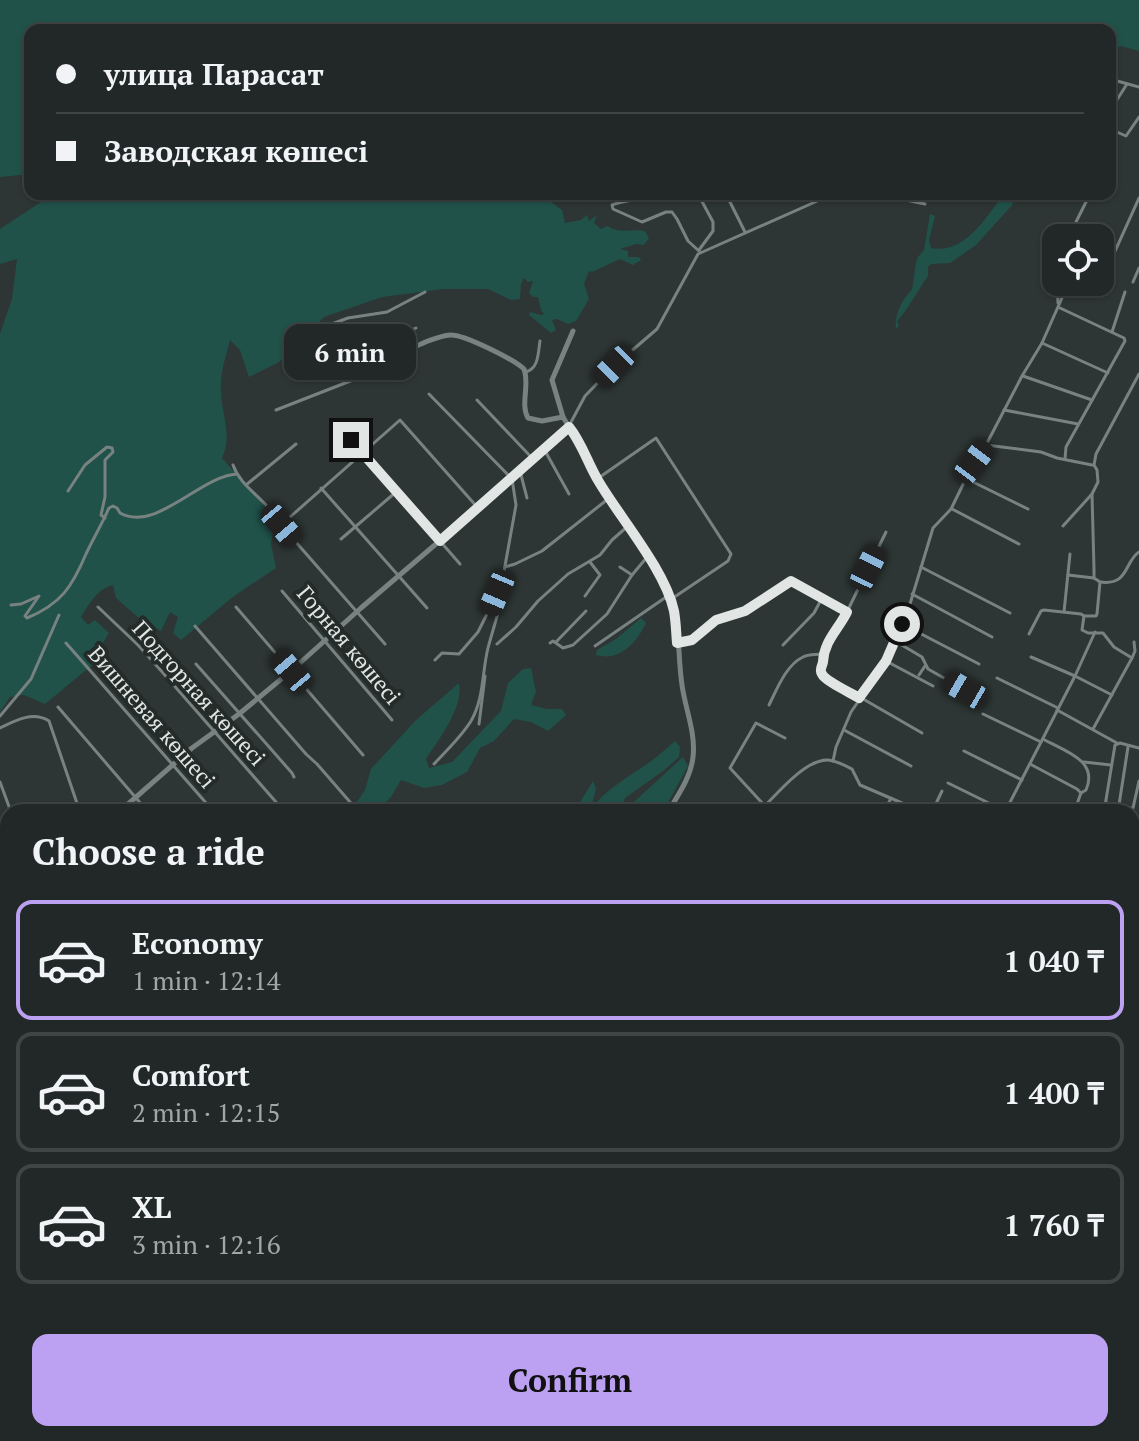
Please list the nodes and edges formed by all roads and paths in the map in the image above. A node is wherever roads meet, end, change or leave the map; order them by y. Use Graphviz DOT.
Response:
graph roads {
  1 [pos="1116,81"];
  2 [pos="1127,84"];
  3 [pos="1139,87"];
  4 [pos="1116,101"];
  5 [pos="1139,117"];
  6 [pos="1116,132"];
  7 [pos="1139,198"];
  8 [pos="639,200"];
  9 [pos="701,200"];
  10 [pos="729,200"];
  11 [pos="819,200"];
  12 [pos="906,200"];
  13 [pos="1087,200"];
  14 [pos="925,204"];
  15 [pos="1075,224"];
  16 [pos="745,232"];
  17 [pos="699,253"];
  18 [pos="1114,253"];
  19 [pos="1139,268"];
  20 [pos="1133,282"];
  21 [pos="425,292"];
  22 [pos="1125,292"];
  23 [pos="1058,296"];
  24 [pos="1063,296"];
  25 [pos="1058,307"];
  26 [pos="416,328"];
  27 [pos="573,331"];
  28 [pos="1112,332"];
  29 [pos="540,341"];
  30 [pos="1042,343"];
  31 [pos="365,355"];
  32 [pos="310,361"];
  33 [pos="388,362"];
  34 [pos="286,372"];
  35 [pos="526,372"];
  36 [pos="1108,373"];
  37 [pos="1139,374"];
  38 [pos="1022,376"];
  39 [pos="429,394"];
  40 [pos="477,400"];
  41 [pos="1092,400"];
  42 [pos="276,410"];
  43 [pos="1004,410"];
  44 [pos="563,417"];
  45 [pos="1078,424"];
  46 [pos="340,426"];
  47 [pos="569,427"];
  48 [pos="296,444"];
  49 [pos="986,445"];
  50 [pos="544,449"];
  51 [pos="362,453"];
  52 [pos="533,459"];
  53 [pos="1065,459"];
  54 [pos="233,465"];
  55 [pos="1094,465"];
  56 [pos="520,471"];
  57 [pos="237,474"];
  58 [pos="512,479"];
  59 [pos="597,479"];
  60 [pos="966,479"];
  61 [pos="246,485"];
  62 [pos="321,488"];
  63 [pos="68,491"];
  64 [pos="397,491"];
  65 [pos="569,494"];
  66 [pos="1092,494"];
  67 [pos="610,497"];
  68 [pos="527,498"];
  69 [pos="478,508"];
  70 [pos="951,509"];
  71 [pos="1028,509"];
  72 [pos="105,518"];
  73 [pos="281,525"];
  74 [pos="628,526"];
  75 [pos="1063,526"];
  76 [pos="356,527"];
  77 [pos="886,532"];
  78 [pos="341,539"];
  79 [pos="440,541"];
  80 [pos="1019,544"];
  81 [pos="1139,552"];
  82 [pos="1070,554"];
  83 [pos="648,556"];
  84 [pos="590,562"];
  85 [pos="460,564"];
  86 [pos="505,567"];
  87 [pos="620,567"];
  88 [pos="920,567"];
  89 [pos="632,575"];
  90 [pos="1068,575"];
  91 [pos="399,576"];
  92 [pos="503,577"];
  93 [pos="1094,578"];
  94 [pos="1100,582"];
  95 [pos="282,591"];
  96 [pos="912,594"];
  97 [pos="585,596"];
  98 [pos="670,598"];
  99 [pos="822,598"];
  100 [pos="11,605"];
  101 [pos="98,607"];
  102 [pos="236,607"];
  103 [pos="427,608"];
  104 [pos="358,611"];
  105 [pos="586,611"];
  106 [pos="847,612"];
  107 [pos="1064,612"];
  108 [pos="1010,613"];
  109 [pos="59,615"];
  110 [pos="1084,616"];
  111 [pos="902,624"];
  112 [pos="195,626"];
  113 [pos="1095,632"];
  114 [pos="1029,634"];
  115 [pos="992,637"];
  116 [pos="325,641"];
  117 [pos="895,641"];
  118 [pos="556,642"];
  119 [pos="1134,642"];
  120 [pos="66,643"];
  121 [pos="550,643"];
  122 [pos="677,643"];
  123 [pos="385,644"];
  124 [pos="497,644"];
  125 [pos="783,645"];
  126 [pos="595,646"];
  127 [pos="822,654"];
  128 [pos="1031,657"];
  129 [pos="1132,658"];
  130 [pos="435,660"];
  131 [pos="886,661"];
  132 [pos="196,664"];
  133 [pos="979,664"];
  134 [pos="925,666"];
  135 [pos="291,671"];
  136 [pos="484,672"];
  137 [pos="919,675"];
  138 [pos="1075,676"];
  139 [pos="997,678"];
  140 [pos="933,686"];
  141 [pos="965,690"];
  142 [pos="1112,695"];
  143 [pos="859,698"];
  144 [pos="258,699"];
  145 [pos="769,705"];
  146 [pos="58,707"];
  147 [pos="1057,710"];
  148 [pos="239,714"];
  149 [pos="983,714"];
  150 [pos="0,716"];
  151 [pos="392,720"];
  152 [pos="479,724"];
  153 [pos="0,728"];
  154 [pos="843,729"];
  155 [pos="1093,729"];
  156 [pos="215,732"];
  157 [pos="922,733"];
  158 [pos="785,738"];
  159 [pos="1042,741"];
  160 [pos="1117,743"];
  161 [pos="1129,745"];
  162 [pos="1139,748"];
  163 [pos="964,751"];
  164 [pos="363,755"];
  165 [pos="833,761"];
  166 [pos="1083,762"];
  167 [pos="173,764"];
  168 [pos="434,764"];
  169 [pos="1030,764"];
  170 [pos="1111,765"];
  171 [pos="911,766"];
  172 [pos="294,777"];
  173 [pos="1022,780"];
  174 [pos="1139,781"];
  175 [pos="0,782"];
  176 [pos="948,783"];
  177 [pos="942,791"];
  178 [pos="1081,793"];
  179 [pos="135,797"];
  180 [pos="891,798"];
  181 [pos="276,802"];
  182 [pos="350,802"];
  183 [pos="1106,803"];
  184 [pos="8,804"];
  185 [pos="77,804"];
  186 [pos="128,804"];
  187 [pos="141,804"];
  188 [pos="207,804"];
  189 [pos="673,804"];
  190 [pos="763,804"];
  191 [pos="767,804"];
  192 [pos="888,804"];
  193 [pos="905,804"];
  194 [pos="936,804"];
  195 [pos="991,804"];
  196 [pos="1009,804"];
  197 [pos="1077,804"];
  198 [pos="1112,804"];
  199 [pos="1119,804"];
  200 [pos="1134,804"];
  1 -- 2 [label="street"];
  2 -- 3 [label="street"];
  2 -- 4 [label="street"];
  5 -- 6 [label="street"];
  7 -- 18 [label="street"];
  8 -- 17 [label="street"];
  9 -- 17 [label="street"];
  10 -- 16 [label="street"];
  11 -- 16 [label="street"];
  12 -- 14 [label="street"];
  13 -- 15 [label="street"];
  16 -- 17 [label="street"];
  17 -- 47 [label="street"];
  19 -- 20 [label="street"];
  21 -- 32 [label="street"];
  22 -- 28 [label="street"];
  23 -- 25 [label="street"];
  24 -- 25 [label="street"];
  25 -- 28 [label="street"];
  25 -- 30 [label="street"];
  26 -- 31 [label="street"];
  27 -- 44 [label="street"];
  28 -- 36 [label="street"];
  29 -- 35 [label="street"];
  30 -- 36 [label="street"];
  30 -- 38 [label="street"];
  31 -- 32 [label="street"];
  31 -- 33 [label="street"];
  32 -- 34 [label="street"];
  33 -- 35 [label="street"];
  33 -- 42 [label="street"];
  35 -- 44 [label="street"];
  36 -- 41 [label="street"];
  37 -- 55 [label="street"];
  38 -- 41 [label="street"];
  38 -- 43 [label="street"];
  39 -- 58 [label="street"];
  40 -- 52 [label="street"];
  41 -- 45 [label="street"];
  43 -- 45 [label="street"];
  43 -- 49 [label="street"];
  44 -- 47 [label="street"];
  45 -- 53 [label="street"];
  46 -- 51 [label="street"];
  47 -- 50 [label="street"];
  47 -- 59 [label="street"];
  48 -- 61 [label="street"];
  49 -- 53 [label="street"];
  49 -- 60 [label="street"];
  50 -- 52 [label="street"];
  50 -- 65 [label="street"];
  51 -- 62 [label="street"];
  51 -- 64 [label="street"];
  51 -- 69 [label="street"];
  52 -- 56 [label="street"];
  53 -- 55 [label="street"];
  54 -- 57 [label="street"];
  55 -- 66 [label="street"];
  56 -- 58 [label="street"];
  56 -- 68 [label="street"];
  57 -- 61 [label="street"];
  57 -- 72 [label="street"];
  58 -- 69 [label="street"];
  58 -- 86 [label="street"];
  59 -- 67 [label="street"];
  59 -- 98 [label="street"];
  60 -- 70 [label="street"];
  60 -- 71 [label="street"];
  61 -- 73 [label="street"];
  62 -- 73 [label="street"];
  62 -- 76 [label="street"];
  63 -- 72 [label="street"];
  64 -- 76 [label="street"];
  64 -- 79 [label="street"];
  66 -- 75 [label="street"];
  66 -- 93 [label="street"];
  67 -- 74 [label="street"];
  67 -- 86 [label="street"];
  69 -- 79 [label="street"];
  70 -- 80 [label="street"];
  70 -- 88 [label="street"];
  72 -- 100 [label="street"];
  73 -- 104 [label="street"];
  74 -- 83 [label="street"];
  74 -- 84 [label="street"];
  76 -- 78 [label="street"];
  76 -- 91 [label="street"];
  77 -- 106 [label="street"];
  79 -- 85 [label="street"];
  79 -- 91 [label="street"];
  81 -- 94 [label="street"];
  82 -- 90 [label="street"];
  83 -- 89 [label="street"];
  83 -- 98 [label="street"];
  84 -- 97 [label="street"];
  84 -- 124 [label="street"];
  86 -- 92 [label="street"];
  87 -- 89 [label="street"];
  88 -- 96 [label="street"];
  88 -- 108 [label="street"];
  89 -- 118 [label="street"];
  90 -- 93 [label="street"];
  90 -- 107 [label="street"];
  91 -- 103 [label="street"];
  91 -- 104 [label="street"];
  92 -- 130 [label="street"];
  92 -- 136 [label="street"];
  93 -- 94 [label="street"];
  94 -- 110 [label="street"];
  95 -- 116 [label="street, Горная көшесі"];
  96 -- 111 [label="street"];
  96 -- 115 [label="street"];
  98 -- 122 [label="street"];
  98 -- 126 [label="street"];
  99 -- 106 [label="street"];
  99 -- 122 [label="street"];
  99 -- 125 [label="street"];
  101 -- 156 [label="street, Подгорная көшесі"];
  102 -- 135 [label="street"];
  104 -- 116 [label="street"];
  104 -- 123 [label="street"];
  105 -- 118 [label="street"];
  106 -- 127 [label="street"];
  107 -- 110 [label="street"];
  107 -- 114 [label="street"];
  109 -- 150 [label="street"];
  110 -- 113 [label="street"];
  111 -- 117 [label="street"];
  111 -- 133 [label="street"];
  112 -- 144 [label="street"];
  113 -- 129 [label="street"];
  113 -- 138 [label="street"];
  116 -- 135 [label="street"];
  116 -- 151 [label="street, Горная көшесі"];
  117 -- 131 [label="street"];
  117 -- 134 [label="street"];
  118 -- 121 [label="street"];
  119 -- 129 [label="street"];
  120 -- 167 [label="street, Вишневая көшесі"];
  122 -- 189 [label="street"];
  127 -- 143 [label="street"];
  127 -- 145 [label="street"];
  128 -- 138 [label="street"];
  129 -- 142 [label="street"];
  131 -- 140 [label="street"];
  131 -- 143 [label="street"];
  132 -- 148 [label="street"];
  134 -- 137 [label="street"];
  134 -- 141 [label="street"];
  135 -- 144 [label="street"];
  135 -- 164 [label="street"];
  136 -- 152 [label="street"];
  136 -- 168 [label="street"];
  138 -- 142 [label="street"];
  138 -- 147 [label="street"];
  139 -- 147 [label="street"];
  142 -- 155 [label="street"];
  143 -- 154 [label="street"];
  143 -- 157 [label="street"];
  144 -- 148 [label="street"];
  144 -- 182 [label="street"];
  146 -- 179 [label="street"];
  147 -- 155 [label="street"];
  147 -- 159 [label="street"];
  148 -- 156 [label="street"];
  148 -- 172 [label="street"];
  149 -- 159 [label="street"];
  153 -- 185 [label="street"];
  154 -- 165 [label="street"];
  154 -- 171 [label="street"];
  155 -- 160 [label="street"];
  156 -- 167 [label="street"];
  156 -- 181 [label="street, Подгорная көшесі"];
  158 -- 190 [label="street"];
  159 -- 166 [label="street"];
  159 -- 169 [label="street"];
  160 -- 161 [label="street"];
  160 -- 170 [label="street"];
  161 -- 162 [label="street"];
  161 -- 199 [label="street"];
  163 -- 173 [label="street"];
  165 -- 180 [label="street"];
  165 -- 191 [label="street"];
  166 -- 170 [label="street"];
  166 -- 178 [label="street"];
  167 -- 179 [label="street"];
  167 -- 188 [label="street, Вишневая көшесі"];
  169 -- 173 [label="street"];
  169 -- 178 [label="street"];
  170 -- 183 [label="street"];
  173 -- 196 [label="street"];
  174 -- 200 [label="street"];
  175 -- 184 [label="street"];
  176 -- 195 [label="street"];
  177 -- 194 [label="street"];
  178 -- 197 [label="street"];
  179 -- 186 [label="street"];
  179 -- 187 [label="street"];
  180 -- 192 [label="street"];
  180 -- 193 [label="street"];
  183 -- 198 [label="street"];
}
